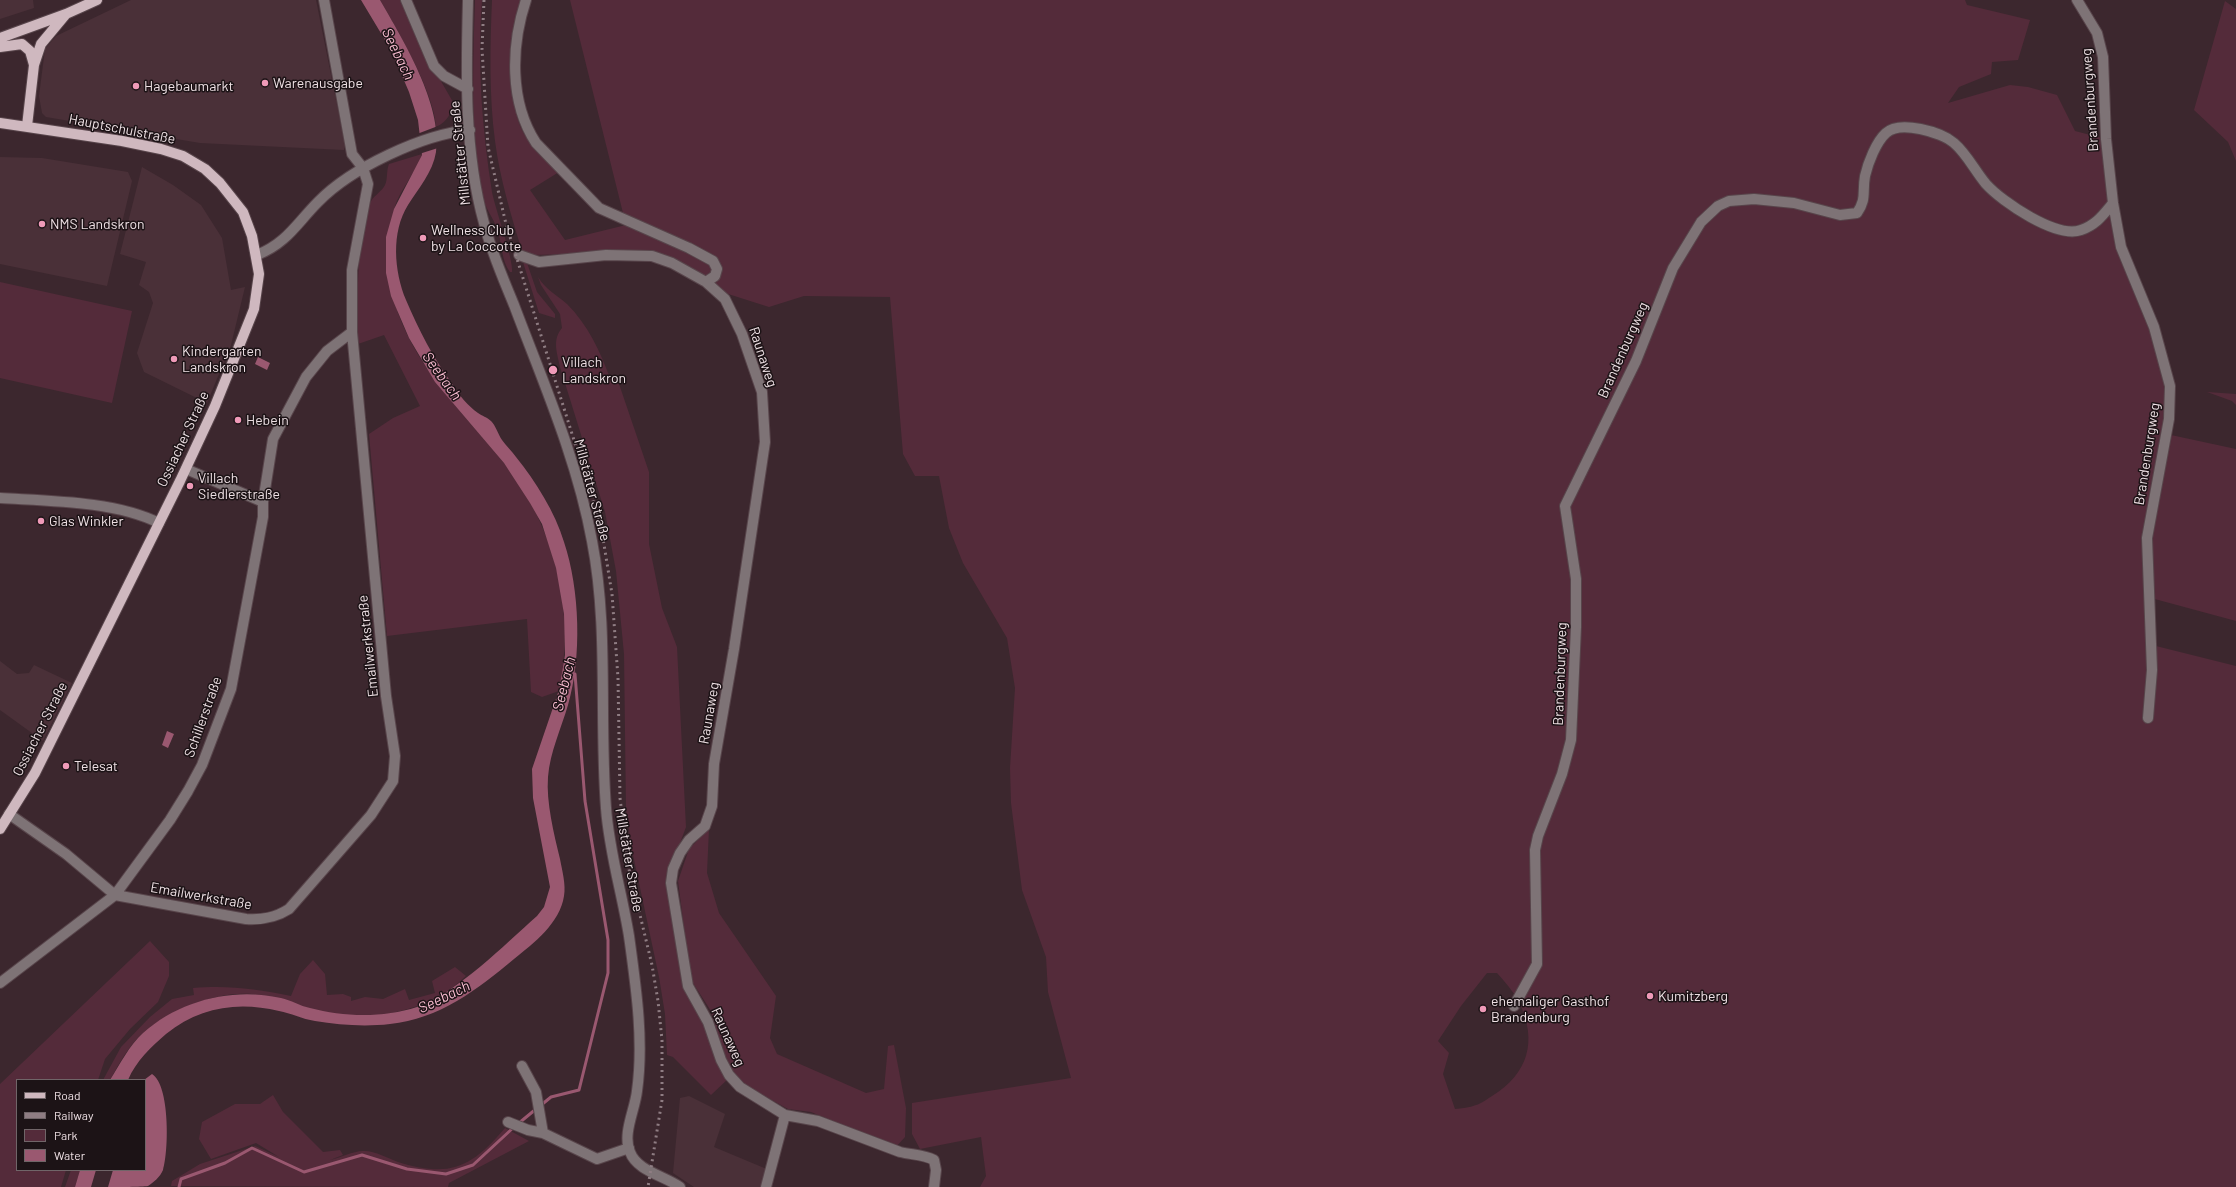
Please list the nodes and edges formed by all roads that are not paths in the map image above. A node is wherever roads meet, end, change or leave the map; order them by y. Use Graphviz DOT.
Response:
graph roads {
  1 [pos="97,0"];
  2 [pos="324,0"];
  3 [pos="406,0"];
  4 [pos="468,0"];
  5 [pos="526,0"];
  6 [pos="2076,0"];
  7 [pos="66,14"];
  8 [pos="0,38"];
  9 [pos="0,47"];
  10 [pos="34,65"];
  11 [pos="468,88"];
  12 [pos="0,123"];
  13 [pos="27,126"];
  14 [pos="470,130"];
  15 [pos="363,168"];
  16 [pos="2113,203"];
  17 [pos="257,255"];
  18 [pos="519,255"];
  19 [pos="706,282"];
  20 [pos="352,332"];
  21 [pos="186,468"];
  22 [pos="0,498"];
  23 [pos="263,502"];
  24 [pos="159,523"];
  25 [pos="2148,718"];
  26 [pos="9,814"];
  27 [pos="0,829"];
  28 [pos="115,895"];
  29 [pos="0,983"];
  30 [pos="1514,1006"];
  31 [pos="522,1066"];
  32 [pos="785,1115"];
  33 [pos="508,1122"];
  34 [pos="543,1133"];
  35 [pos="629,1148"];
  36 [pos="680,1187"];
  37 [pos="766,1187"];
  38 [pos="934,1187"];
  1 -- 7 [label="main road"];
  2 -- 15 [label="street"];
  3 -- 11 [label="street"];
  4 -- 11 [label="street, Millstätter Straße"];
  5 -- 19 [label="street"];
  6 -- 16 [label="street, Brandenburgweg"];
  7 -- 8 [label="main road"];
  7 -- 10 [label="main road"];
  9 -- 10 [label="main road"];
  10 -- 13 [label="main road"];
  11 -- 14 [label="street, Millstätter Straße"];
  12 -- 13 [label="main road, Hauptschulstraße"];
  13 -- 17 [label="main road, Hauptschulstraße"];
  14 -- 15 [label="street"];
  14 -- 35 [label="street, Millstätter Straße"];
  15 -- 17 [label="street"];
  15 -- 20 [label="street, Emailwerkstraße"];
  16 -- 25 [label="street, Brandenburgweg"];
  16 -- 30 [label="street, Brandenburgweg"];
  17 -- 21 [label="main road, Ossiacher Straße"];
  18 -- 19 [label="street, Raunaweg"];
  19 -- 32 [label="street, Raunaweg"];
  20 -- 23 [label="street, Schillerstraße"];
  20 -- 28 [label="street, Emailwerkstraße"];
  21 -- 23 [label="street"];
  21 -- 24 [label="main road, Ossiacher Straße"];
  22 -- 24 [label="street"];
  23 -- 28 [label="street, Schillerstraße"];
  24 -- 26 [label="main road, Ossiacher Straße"];
  26 -- 27 [label="main road, Ossiacher Straße"];
  26 -- 28 [label="street, Emailwerkstraße"];
  28 -- 29 [label="street"];
  31 -- 34 [label="street"];
  32 -- 37 [label="street"];
  32 -- 38 [label="street, Raunaweg"];
  33 -- 34 [label="street"];
  34 -- 35 [label="street"];
  35 -- 36 [label="street"];
}
